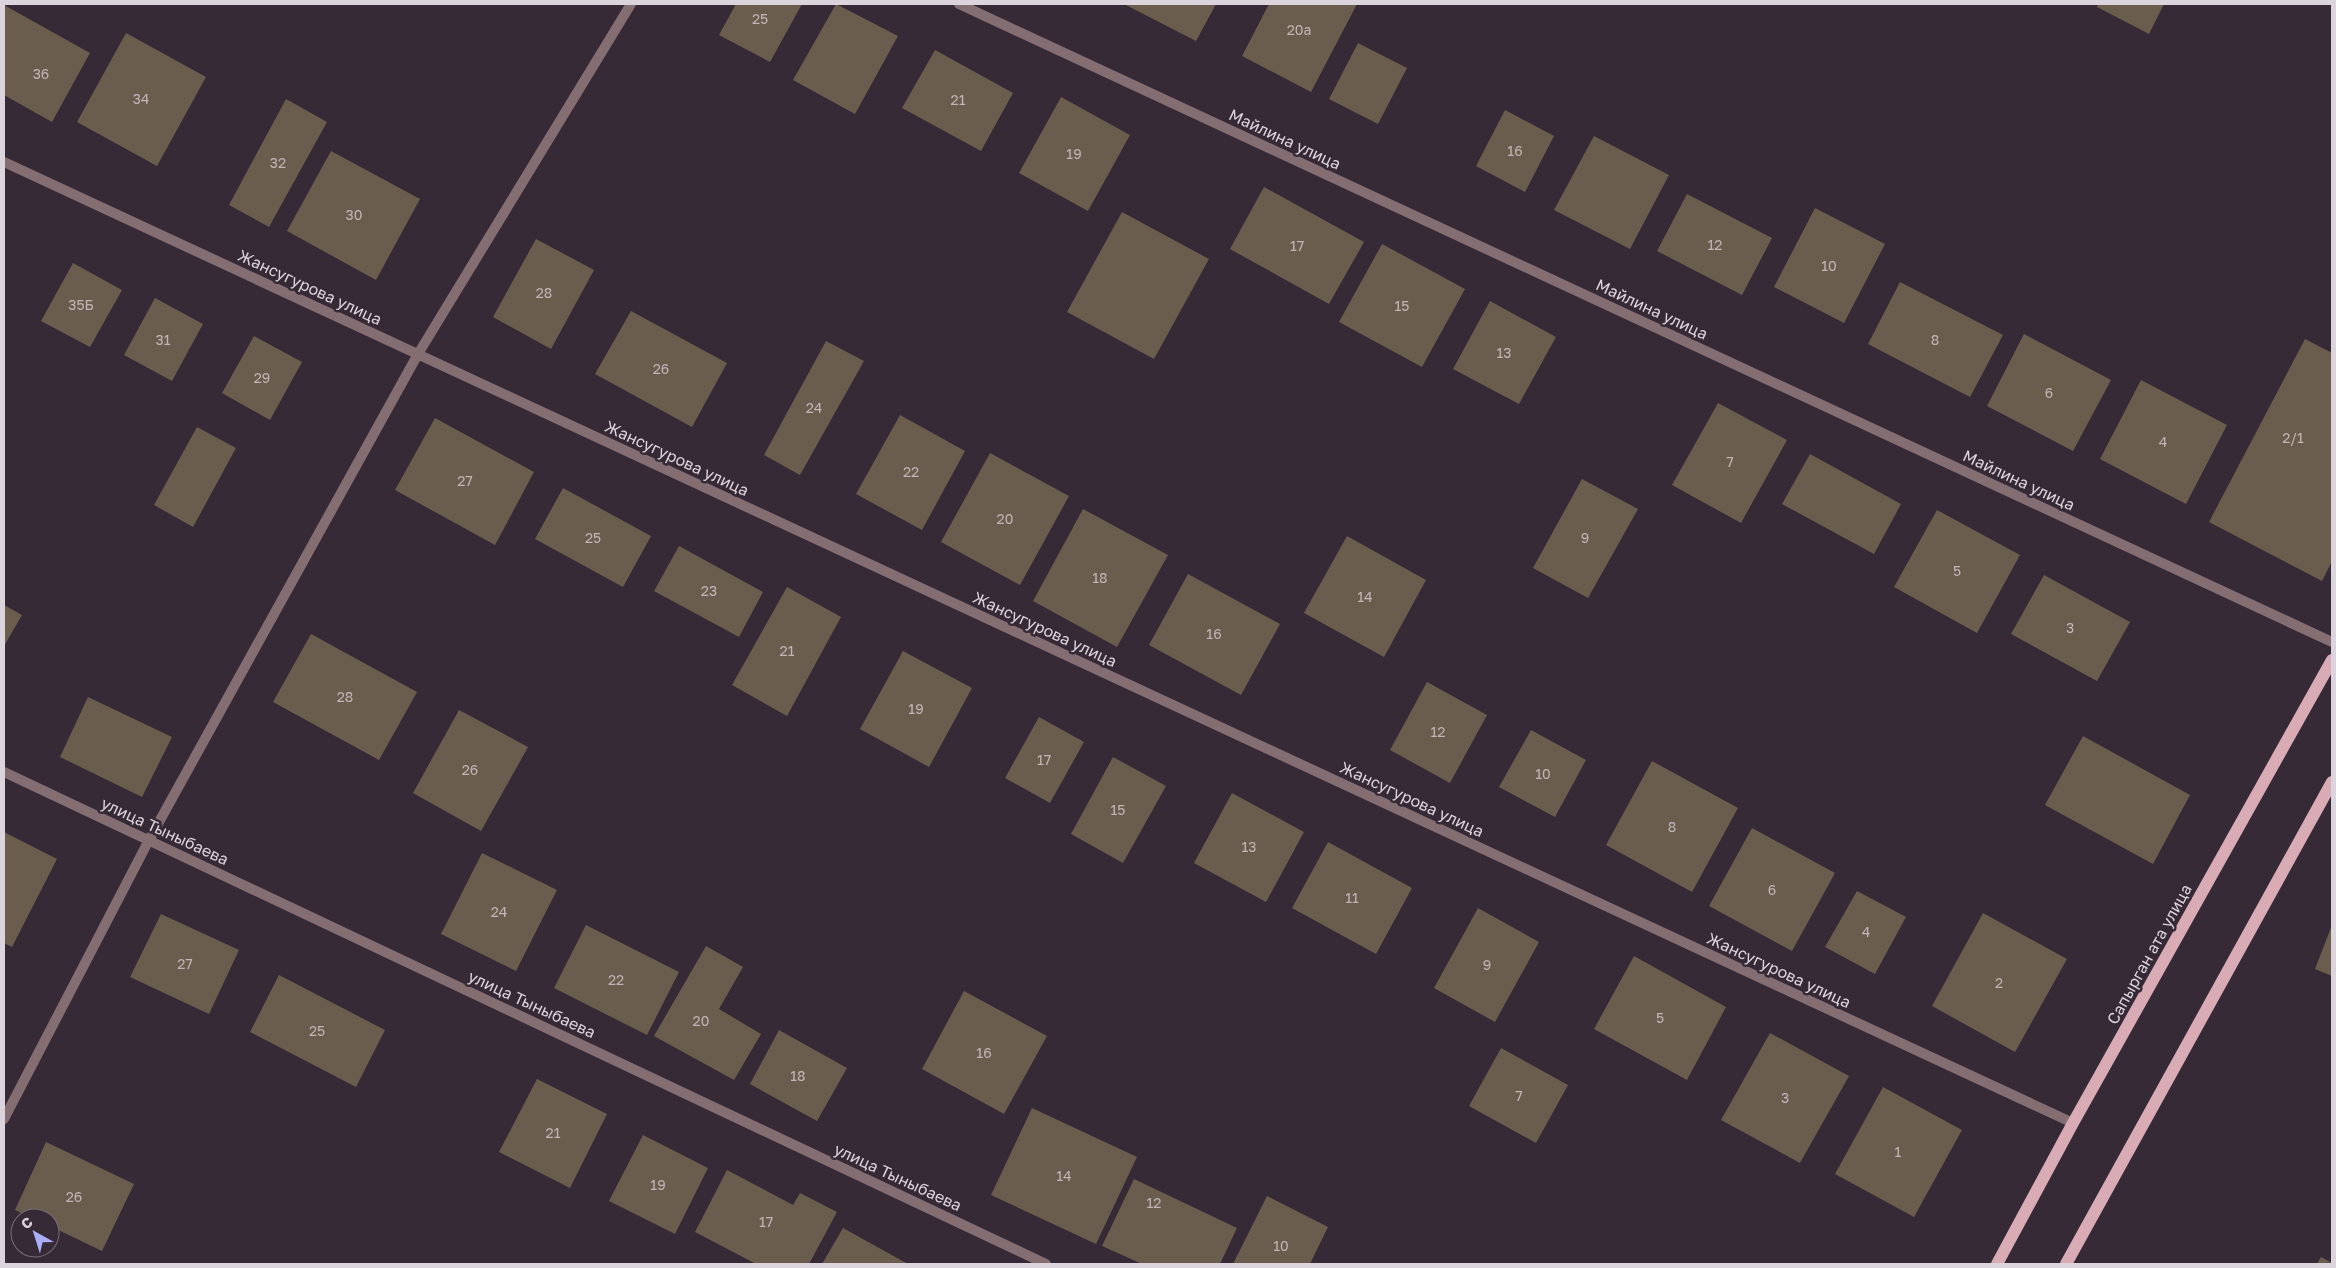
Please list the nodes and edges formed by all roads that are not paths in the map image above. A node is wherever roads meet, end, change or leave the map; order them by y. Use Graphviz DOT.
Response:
graph roads {
  1 [pos="631,4"];
  2 [pos="959,4"];
  3 [pos="4,162"];
  4 [pos="418,354"];
  5 [pos="2332,642"];
  6 [pos="2332,660"];
  7 [pos="4,772"];
  8 [pos="2332,782"];
  9 [pos="149,840"];
  10 [pos="4,1119"];
  11 [pos="2073,1123"];
  12 [pos="1046,1264"];
  13 [pos="1996,1264"];
  14 [pos="2066,1264"];
  1 -- 4 [label="street"];
  2 -- 5 [label="street, Майлина улица"];
  3 -- 4 [label="street, Жансугурова улица"];
  4 -- 9 [label="street"];
  4 -- 11 [label="street, Жансугурова улица"];
  6 -- 11 [label="main road, Сапырган ата улица"];
  7 -- 9 [label="street, улица Тыныбаева"];
  8 -- 14 [label="main road"];
  9 -- 10 [label="street"];
  9 -- 12 [label="street, улица Тыныбаева"];
  11 -- 13 [label="main road, Сапырган ата улица"];
}
